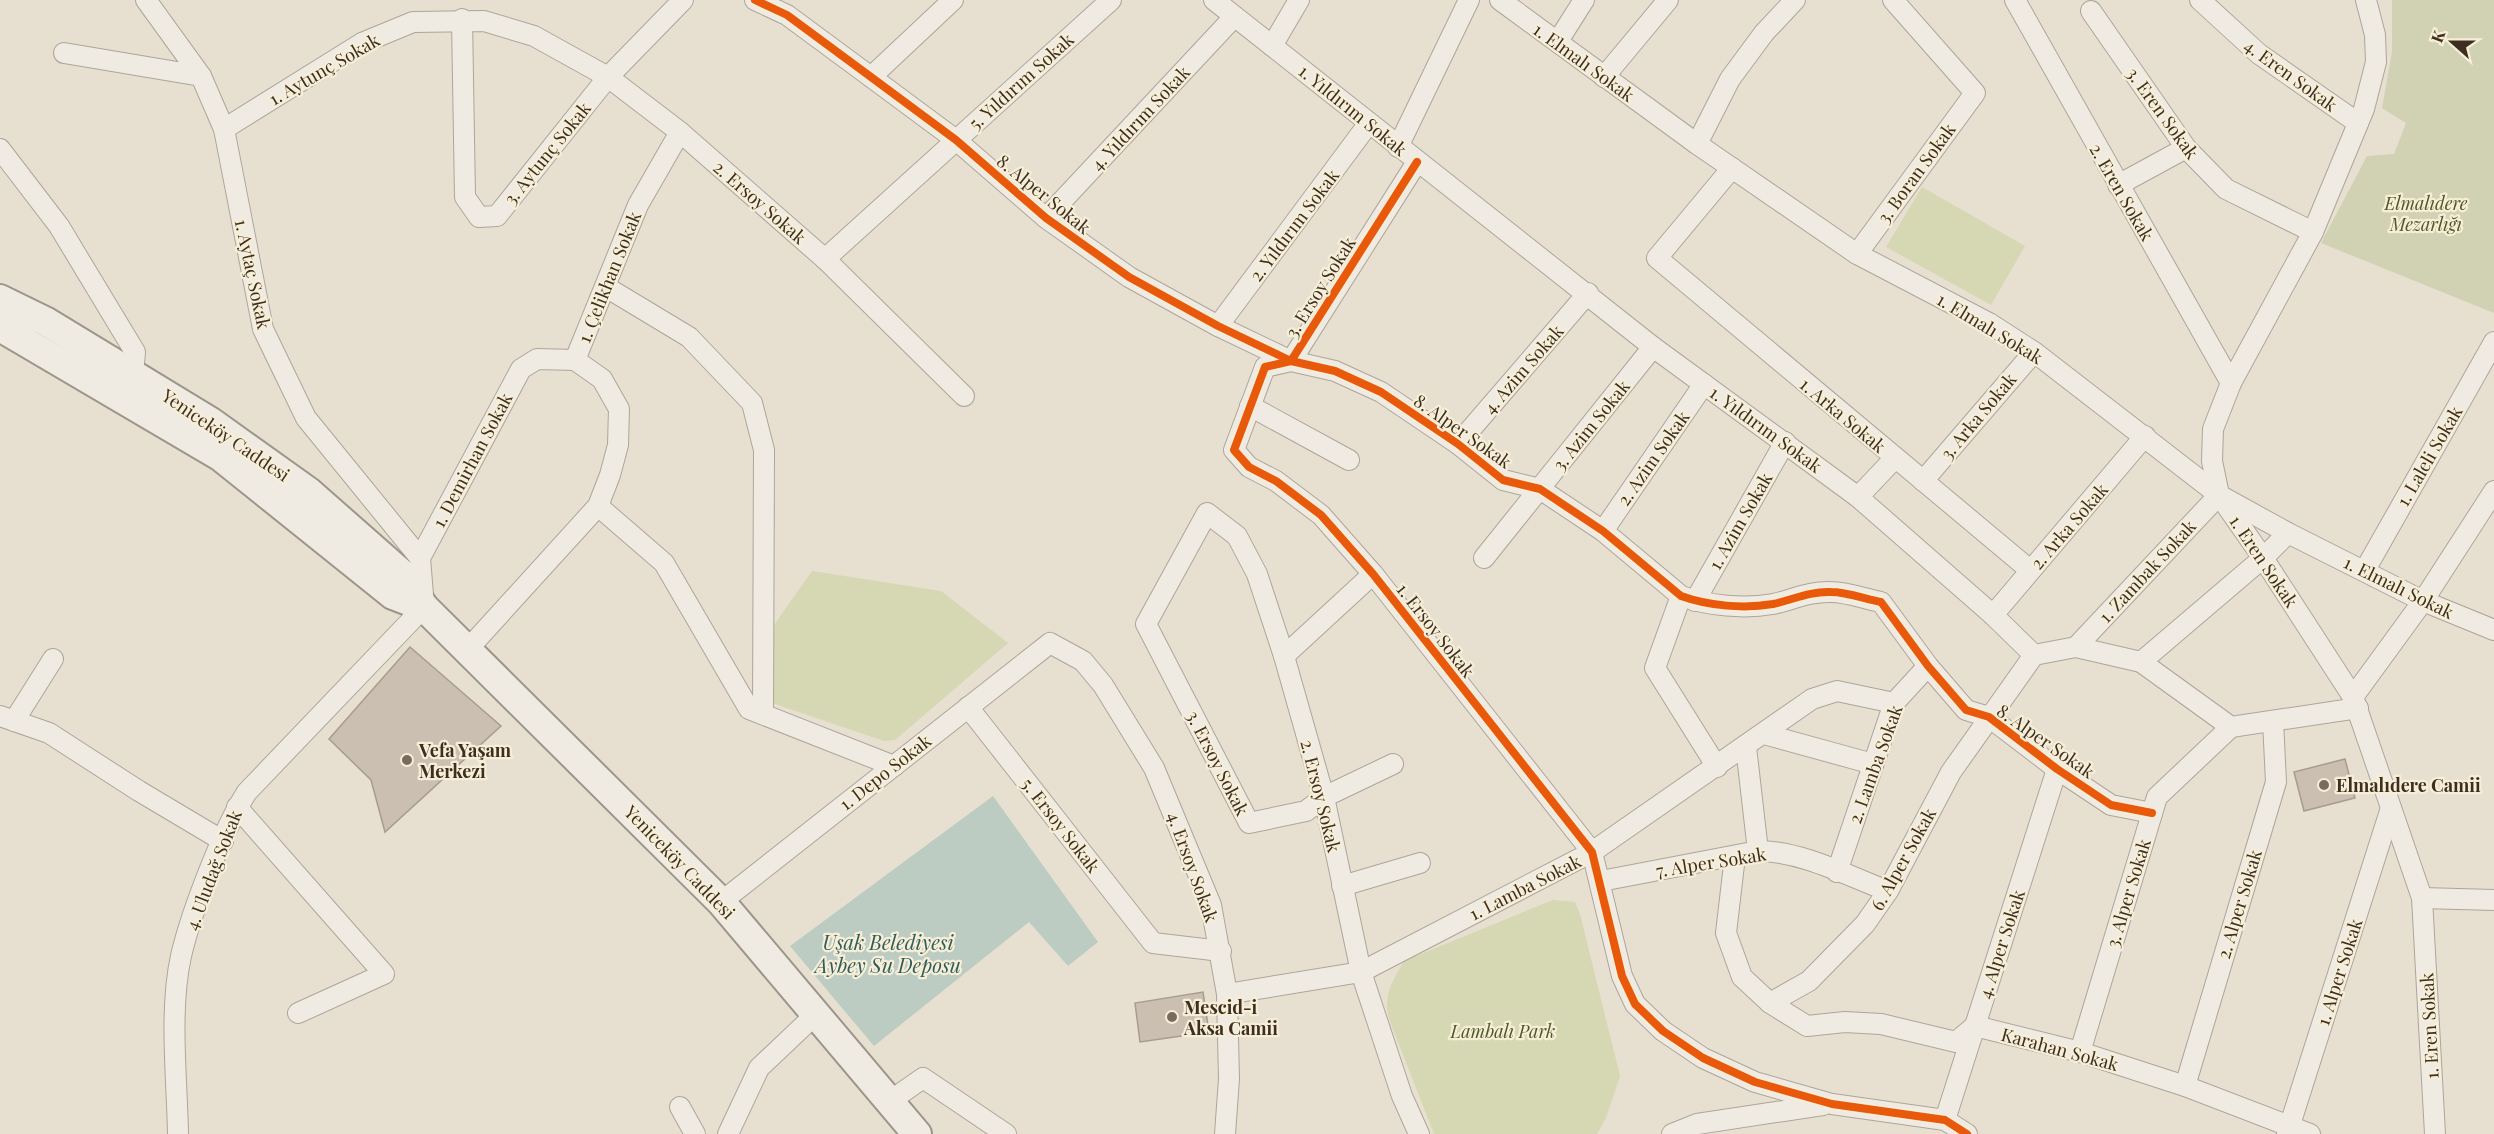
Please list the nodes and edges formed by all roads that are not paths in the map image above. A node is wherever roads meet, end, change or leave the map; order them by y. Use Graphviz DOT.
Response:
graph roads {
  1 [pos="146,0"];
  2 [pos="683,0"];
  3 [pos="755,0"];
  4 [pos="953,0"];
  5 [pos="1111,0"];
  6 [pos="1214,0"];
  7 [pos="1299,0"];
  8 [pos="1469,0"];
  9 [pos="1500,0"];
  10 [pos="1584,0"];
  11 [pos="1668,0"];
  12 [pos="1795,0"];
  13 [pos="1893,0"];
  14 [pos="2015,0"];
  15 [pos="2200,0"];
  16 [pos="2366,0"];
  17 [pos="793,7"];
  18 [pos="2091,11"];
  19 [pos="1234,17"];
  20 [pos="462,19"];
  21 [pos="534,36"];
  22 [pos="1558,41"];
  23 [pos="1272,46"];
  24 [pos="64,53"];
  25 [pos="201,76"];
  26 [pos="608,77"];
  27 [pos="871,77"];
  28 [pos="1604,77"];
  29 [pos="1369,123"];
  30 [pos="2358,123"];
  31 [pos="224,129"];
  32 [pos="680,132"];
  33 [pos="956,140"];
  34 [pos="1697,144"];
  35 [pos="1398,147"];
  36 [pos="2186,148"];
  37 [pos="0,149"];
  38 [pos="1417,162"];
  39 [pos="1732,168"];
  40 [pos="2118,185"];
  41 [pos="1046,218"];
  42 [pos="2313,232"];
  43 [pos="1857,254"];
  44 [pos="825,260"];
  45 [pos="606,287"];
  46 [pos="1588,293"];
  47 [pos="0,299"];
  48 [pos="1218,326"];
  49 [pos="0,327"];
  50 [pos="2494,342"];
  51 [pos="1653,347"];
  52 [pos="2034,352"];
  53 [pos="575,360"];
  54 [pos="1291,361"];
  55 [pos="133,374"];
  56 [pos="2232,383"];
  57 [pos="1704,384"];
  58 [pos="964,396"];
  59 [pos="1250,406"];
  60 [pos="2145,436"];
  61 [pos="1785,442"];
  62 [pos="1458,444"];
  63 [pos="1234,450"];
  64 [pos="1894,458"];
  65 [pos="1349,460"];
  66 [pos="1923,481"];
  67 [pos="1540,489"];
  68 [pos="2494,490"];
  69 [pos="2218,495"];
  70 [pos="1858,496"];
  71 [pos="598,506"];
  72 [pos="1207,513"];
  73 [pos="1603,531"];
  74 [pos="2288,533"];
  75 [pos="420,558"];
  76 [pos="1484,558"];
  77 [pos="2263,558"];
  78 [pos="2030,570"];
  79 [pos="2365,570"];
  80 [pos="1373,574"];
  81 [pos="1688,598"];
  82 [pos="2423,601"];
  83 [pos="424,607"];
  84 [pos="1992,615"];
  85 [pos="2494,630"];
  86 [pos="1050,643"];
  87 [pos="2076,647"];
  88 [pos="468,650"];
  89 [pos="2034,655"];
  90 [pos="1284,656"];
  91 [pos="53,659"];
  92 [pos="2141,662"];
  93 [pos="1928,666"];
  94 [pos="1894,703"];
  95 [pos="2356,703"];
  96 [pos="968,707"];
  97 [pos="762,714"];
  98 [pos="1989,717"];
  99 [pos="7,719"];
  100 [pos="2273,721"];
  101 [pos="2231,727"];
  102 [pos="1764,734"];
  103 [pos="1746,747"];
  104 [pos="1393,764"];
  105 [pos="1874,764"];
  106 [pos="894,766"];
  107 [pos="1717,767"];
  108 [pos="2057,769"];
  109 [pos="1323,797"];
  110 [pos="237,807"];
  111 [pos="2390,810"];
  112 [pos="2152,813"];
  113 [pos="223,841"];
  114 [pos="1592,852"];
  115 [pos="1758,852"];
  116 [pos="1735,856"];
  117 [pos="1420,863"];
  118 [pos="1837,872"];
  119 [pos="1601,881"];
  120 [pos="1342,886"];
  121 [pos="1888,891"];
  122 [pos="2422,898"];
  123 [pos="2494,900"];
  124 [pos="721,902"];
  125 [pos="1221,951"];
  126 [pos="1361,972"];
  127 [pos="1227,994"];
  128 [pos="1770,1003"];
  129 [pos="298,1013"];
  130 [pos="816,1014"];
  131 [pos="1975,1026"];
  132 [pos="2080,1052"];
  133 [pos="2185,1086"];
  134 [pos="890,1101"];
  135 [pos="1832,1104"];
  136 [pos="680,1107"];
  137 [pos="1945,1120"];
  138 [pos="2289,1130"];
  139 [pos="178,1134"];
  140 [pos="695,1134"];
  141 [pos="728,1134"];
  142 [pos="917,1134"];
  143 [pos="1006,1134"];
  144 [pos="1225,1134"];
  145 [pos="1419,1134"];
  146 [pos="1672,1134"];
  147 [pos="1967,1134"];
  148 [pos="2310,1134"];
  149 [pos="2435,1134"];
  1 -- 25 [label="street, 1. Aytaç Sokak"];
  2 -- 26 [label="street"];
  3 -- 17 [label="street, 8. Alper Sokak"];
  4 -- 27 [label="street"];
  5 -- 33 [label="street, 5. Yıldırım Sokak"];
  6 -- 19 [label="street, 1. Yıldırım Sokak"];
  7 -- 23 [label="street"];
  8 -- 35 [label="street"];
  9 -- 22 [label="street, 1. Elmalı Sokak"];
  10 -- 22 [label="street"];
  11 -- 28 [label="street"];
  12 -- 34 [label="street"];
  13 -- 43 [label="street, 3. Boran Sokak"];
  14 -- 40 [label="street, 2. Eren Sokak"];
  15 -- 30 [label="street, 4. Eren Sokak"];
  16 -- 30 [label="street, 1. Eren Sokak"];
  17 -- 27 [label="street, 8. Alper Sokak"];
  18 -- 36 [label="street, 3. Eren Sokak"];
  19 -- 23 [label="street, 1. Yıldırım Sokak"];
  19 -- 41 [label="street, 4. Yıldırım Sokak"];
  20 -- 21 [label="street, 1. Aytunç Sokak"];
  20 -- 26 [label="street, 3. Aytunç Sokak"];
  20 -- 31 [label="street, 1. Aytunç Sokak"];
  21 -- 26 [label="street, 2. Ersoy Sokak"];
  22 -- 28 [label="street, 1. Elmalı Sokak"];
  23 -- 29 [label="street, 1. Yıldırım Sokak"];
  24 -- 25 [label="street"];
  25 -- 31 [label="street, 1. Aytaç Sokak"];
  26 -- 32 [label="street, 2. Ersoy Sokak"];
  27 -- 33 [label="street, 8. Alper Sokak"];
  28 -- 34 [label="street, 1. Elmalı Sokak"];
  29 -- 35 [label="street, 1. Yıldırım Sokak"];
  29 -- 48 [label="street, 2. Yıldırım Sokak"];
  30 -- 42 [label="street, 1. Eren Sokak"];
  31 -- 75 [label="street, 1. Aytaç Sokak"];
  32 -- 44 [label="street, 2. Ersoy Sokak"];
  32 -- 45 [label="street, 1. Çelikhan Sokak"];
  33 -- 41 [label="street, 8. Alper Sokak"];
  33 -- 44 [label="street, 5. Yıldırım Sokak"];
  34 -- 39 [label="street, 1. Elmalı Sokak"];
  35 -- 38 [label="street, 1. Yıldırım Sokak"];
  36 -- 40 [label="street"];
  36 -- 42 [label="street, 3. Eren Sokak"];
  37 -- 55 [label="street"];
  38 -- 46 [label="street, 1. Yıldırım Sokak"];
  38 -- 54 [label="street, 3. Ersoy Sokak"];
  39 -- 43 [label="street, 1. Elmalı Sokak"];
  39 -- 64 [label="street, 1. Arka Sokak"];
  40 -- 56 [label="street, 2. Eren Sokak"];
  41 -- 48 [label="street, 8. Alper Sokak"];
  42 -- 56 [label="street, 1. Eren Sokak"];
  43 -- 52 [label="street, 1. Elmalı Sokak"];
  44 -- 58 [label="street, 2. Ersoy Sokak"];
  45 -- 53 [label="street, 1. Çelikhan Sokak"];
  45 -- 97 [label="street"];
  46 -- 51 [label="street, 1. Yıldırım Sokak"];
  46 -- 62 [label="street, 4. Azim Sokak"];
  47 -- 55 [label="street, Yeniceköy Caddesi"];
  48 -- 54 [label="street, 8. Alper Sokak"];
  49 -- 83 [label="street, Yeniceköy Caddesi"];
  50 -- 79 [label="street, 1. Laleli Sokak"];
  51 -- 57 [label="street, 1. Yıldırım Sokak"];
  51 -- 67 [label="street, 3. Azim Sokak"];
  52 -- 60 [label="street, 1. Elmalı Sokak"];
  52 -- 66 [label="street, 3. Arka Sokak"];
  53 -- 71 [label="street, 1. Çelikhan Sokak"];
  53 -- 75 [label="street, 1. Demirhan Sokak"];
  54 -- 59 [label="street, 3. Ersoy Sokak"];
  54 -- 62 [label="street, 8. Alper Sokak"];
  55 -- 83 [label="street, Yeniceköy Caddesi"];
  56 -- 69 [label="street, 1. Eren Sokak"];
  57 -- 61 [label="street, 1. Yıldırım Sokak"];
  57 -- 73 [label="street, 2. Azim Sokak"];
  59 -- 63 [label="street, 3. Ersoy Sokak"];
  59 -- 65 [label="street"];
  60 -- 69 [label="street, 1. Elmalı Sokak"];
  60 -- 78 [label="street, 2. Arka Sokak"];
  61 -- 70 [label="street, 1. Yıldırım Sokak"];
  61 -- 81 [label="street, 1. Azim Sokak"];
  62 -- 67 [label="street, 8. Alper Sokak"];
  63 -- 80 [label="street, 1. Ersoy Sokak"];
  64 -- 66 [label="street, 1. Arka Sokak"];
  64 -- 70 [label="street"];
  66 -- 78 [label="street, 1. Arka Sokak"];
  67 -- 73 [label="street, 8. Alper Sokak"];
  67 -- 76 [label="street, 3. Azim Sokak"];
  68 -- 82 [label="street"];
  69 -- 74 [label="street, 1. Elmalı Sokak"];
  69 -- 77 [label="street, 1. Eren Sokak"];
  69 -- 87 [label="street, 1. Zambak Sokak"];
  70 -- 84 [label="street, 1. Yıldırım Sokak"];
  71 -- 88 [label="street, 1. Çelikhan Sokak"];
  71 -- 97 [label="street"];
  72 -- 90 [label="street, 2. Ersoy Sokak"];
  72 -- 109 [label="street, 3. Ersoy Sokak"];
  73 -- 81 [label="street, 8. Alper Sokak"];
  74 -- 77 [label="street"];
  74 -- 79 [label="street, 1. Elmalı Sokak"];
  75 -- 83 [label="street"];
  77 -- 92 [label="street"];
  77 -- 95 [label="street, 1. Eren Sokak"];
  78 -- 84 [label="street, 2. Arka Sokak"];
  79 -- 82 [label="street, 1. Elmalı Sokak"];
  80 -- 90 [label="street"];
  80 -- 114 [label="street, 1. Ersoy Sokak"];
  81 -- 93 [label="street, 8. Alper Sokak"];
  81 -- 107 [label="street, 1. Azim Sokak"];
  82 -- 85 [label="street, 1. Elmalı Sokak"];
  82 -- 95 [label="street"];
  83 -- 88 [label="street, Yeniceköy Caddesi"];
  83 -- 110 [label="street, 4. Uludağ Sokak"];
  84 -- 89 [label="street, 1. Yıldırım Sokak"];
  86 -- 96 [label="street, 1. Depo Sokak"];
  86 -- 125 [label="street, 4. Ersoy Sokak"];
  87 -- 89 [label="street"];
  87 -- 92 [label="street"];
  88 -- 124 [label="street, Yeniceköy Caddesi"];
  89 -- 98 [label="street, 6. Alper Sokak"];
  90 -- 109 [label="street, 2. Ersoy Sokak"];
  91 -- 99 [label="street"];
  92 -- 101 [label="street"];
  93 -- 94 [label="street, 2. Lamba Sokak"];
  93 -- 98 [label="street, 8. Alper Sokak"];
  94 -- 102 [label="street, 1. Lamba Sokak"];
  94 -- 105 [label="street, 2. Lamba Sokak"];
  95 -- 100 [label="street"];
  95 -- 111 [label="street, 1. Eren Sokak"];
  96 -- 106 [label="street, 1. Depo Sokak"];
  96 -- 125 [label="street, 5. Ersoy Sokak"];
  97 -- 106 [label="street"];
  98 -- 108 [label="street, 8. Alper Sokak"];
  98 -- 121 [label="street, 6. Alper Sokak"];
  99 -- 113 [label="street"];
  100 -- 101 [label="street"];
  100 -- 133 [label="street, 2. Alper Sokak"];
  101 -- 112 [label="street, 3. Alper Sokak"];
  102 -- 103 [label="street, 1. Lamba Sokak"];
  102 -- 105 [label="street"];
  103 -- 107 [label="street, 1. Lamba Sokak"];
  103 -- 115 [label="street"];
  104 -- 109 [label="street"];
  105 -- 118 [label="street, 2. Lamba Sokak"];
  106 -- 124 [label="street, 1. Depo Sokak"];
  107 -- 114 [label="street, 1. Lamba Sokak"];
  108 -- 112 [label="street, 8. Alper Sokak"];
  108 -- 131 [label="street, 4. Alper Sokak"];
  109 -- 120 [label="street, 2. Ersoy Sokak"];
  110 -- 113 [label="street, 4. Uludağ Sokak"];
  110 -- 129 [label="street"];
  111 -- 122 [label="street, 1. Eren Sokak"];
  111 -- 138 [label="street, 1. Alper Sokak"];
  112 -- 132 [label="street, 3. Alper Sokak"];
  113 -- 139 [label="street, 4. Uludağ Sokak"];
  114 -- 119 [label="street"];
  114 -- 126 [label="street, 1. Lamba Sokak"];
  115 -- 116 [label="street, 7. Alper Sokak"];
  115 -- 118 [label="street, 7. Alper Sokak"];
  116 -- 119 [label="street, 7. Alper Sokak"];
  116 -- 128 [label="street"];
  117 -- 120 [label="street"];
  118 -- 121 [label="street, 7. Alper Sokak"];
  119 -- 135 [label="street"];
  120 -- 126 [label="street, 2. Ersoy Sokak"];
  121 -- 128 [label="street, 6. Alper Sokak"];
  122 -- 123 [label="street"];
  122 -- 149 [label="street, 1. Eren Sokak"];
  124 -- 130 [label="street, Yeniceköy Caddesi"];
  125 -- 127 [label="street, 4. Ersoy Sokak"];
  126 -- 127 [label="street, 1. Lamba Sokak"];
  126 -- 145 [label="street, 2. Ersoy Sokak"];
  127 -- 144 [label="street, 4. Ersoy Sokak"];
  128 -- 131 [label="street"];
  130 -- 134 [label="street, Yeniceköy Caddesi"];
  130 -- 141 [label="street"];
  131 -- 132 [label="street, Karahan Sokak"];
  131 -- 137 [label="street, 4. Alper Sokak"];
  132 -- 133 [label="street, Karahan Sokak"];
  133 -- 138 [label="street, Karahan Sokak"];
  134 -- 142 [label="street, Yeniceköy Caddesi"];
  134 -- 143 [label="street"];
  135 -- 137 [label="street"];
  135 -- 146 [label="street"];
  136 -- 140 [label="street"];
  137 -- 147 [label="street"];
  138 -- 148 [label="street, Karahan Sokak"];
}
